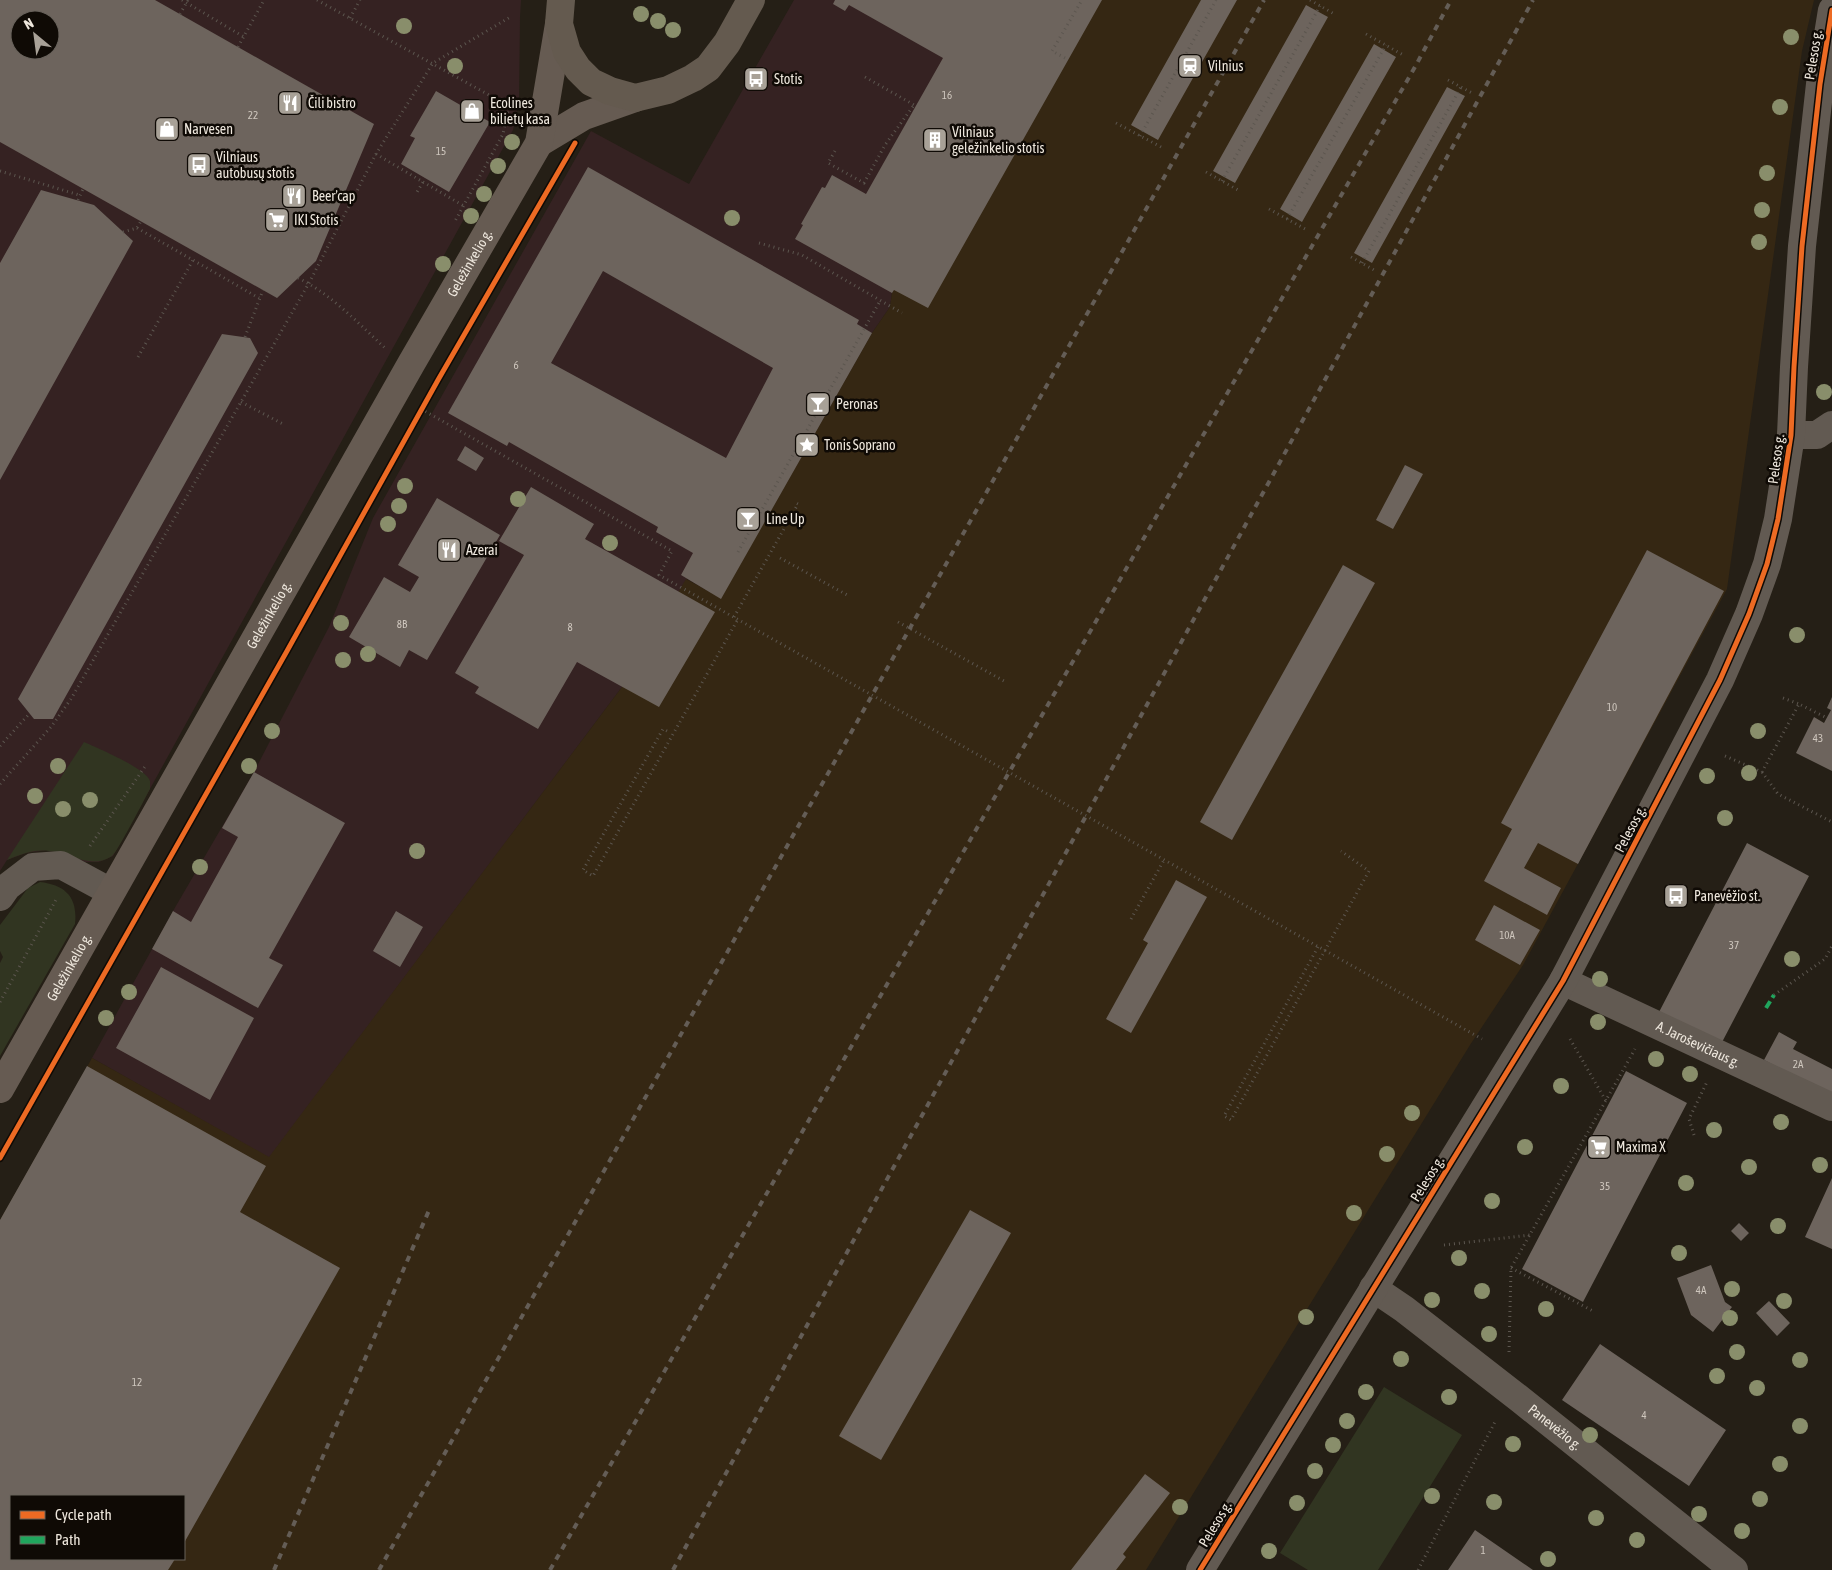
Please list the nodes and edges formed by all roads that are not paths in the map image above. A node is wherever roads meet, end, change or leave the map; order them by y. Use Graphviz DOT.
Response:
graph roads {
  1 [pos="751,0"];
  2 [pos="1832,10"];
  3 [pos="560,12"];
  4 [pos="635,98"];
  5 [pos="539,142"];
  6 [pos="1832,426"];
  7 [pos="1791,435"];
  8 [pos="112,892"];
  9 [pos="0,897"];
  10 [pos="1563,981"];
  11 [pos="0,1089"];
  12 [pos="1832,1107"];
  13 [pos="1373,1288"];
  14 [pos="1200,1570"];
  15 [pos="1734,1570"];
  1 -- 4 [label="main road, Geležinkelio g."];
  2 -- 7 [label="street, Pelesos g."];
  3 -- 4 [label="main road, Geležinkelio g."];
  3 -- 5 [label="main road, Geležinkelio g."];
  4 -- 5 [label="main road, Geležinkelio g."];
  5 -- 8 [label="main road, Geležinkelio g."];
  6 -- 7 [label="street"];
  7 -- 10 [label="street, Pelesos g."];
  8 -- 9 [label="street"];
  8 -- 11 [label="main road, Geležinkelio g."];
  10 -- 12 [label="street, A. Jaroševičiaus g."];
  10 -- 13 [label="street, Pelesos g."];
  13 -- 14 [label="street, Pelesos g."];
  13 -- 15 [label="street, Panevėžio g."];
}
